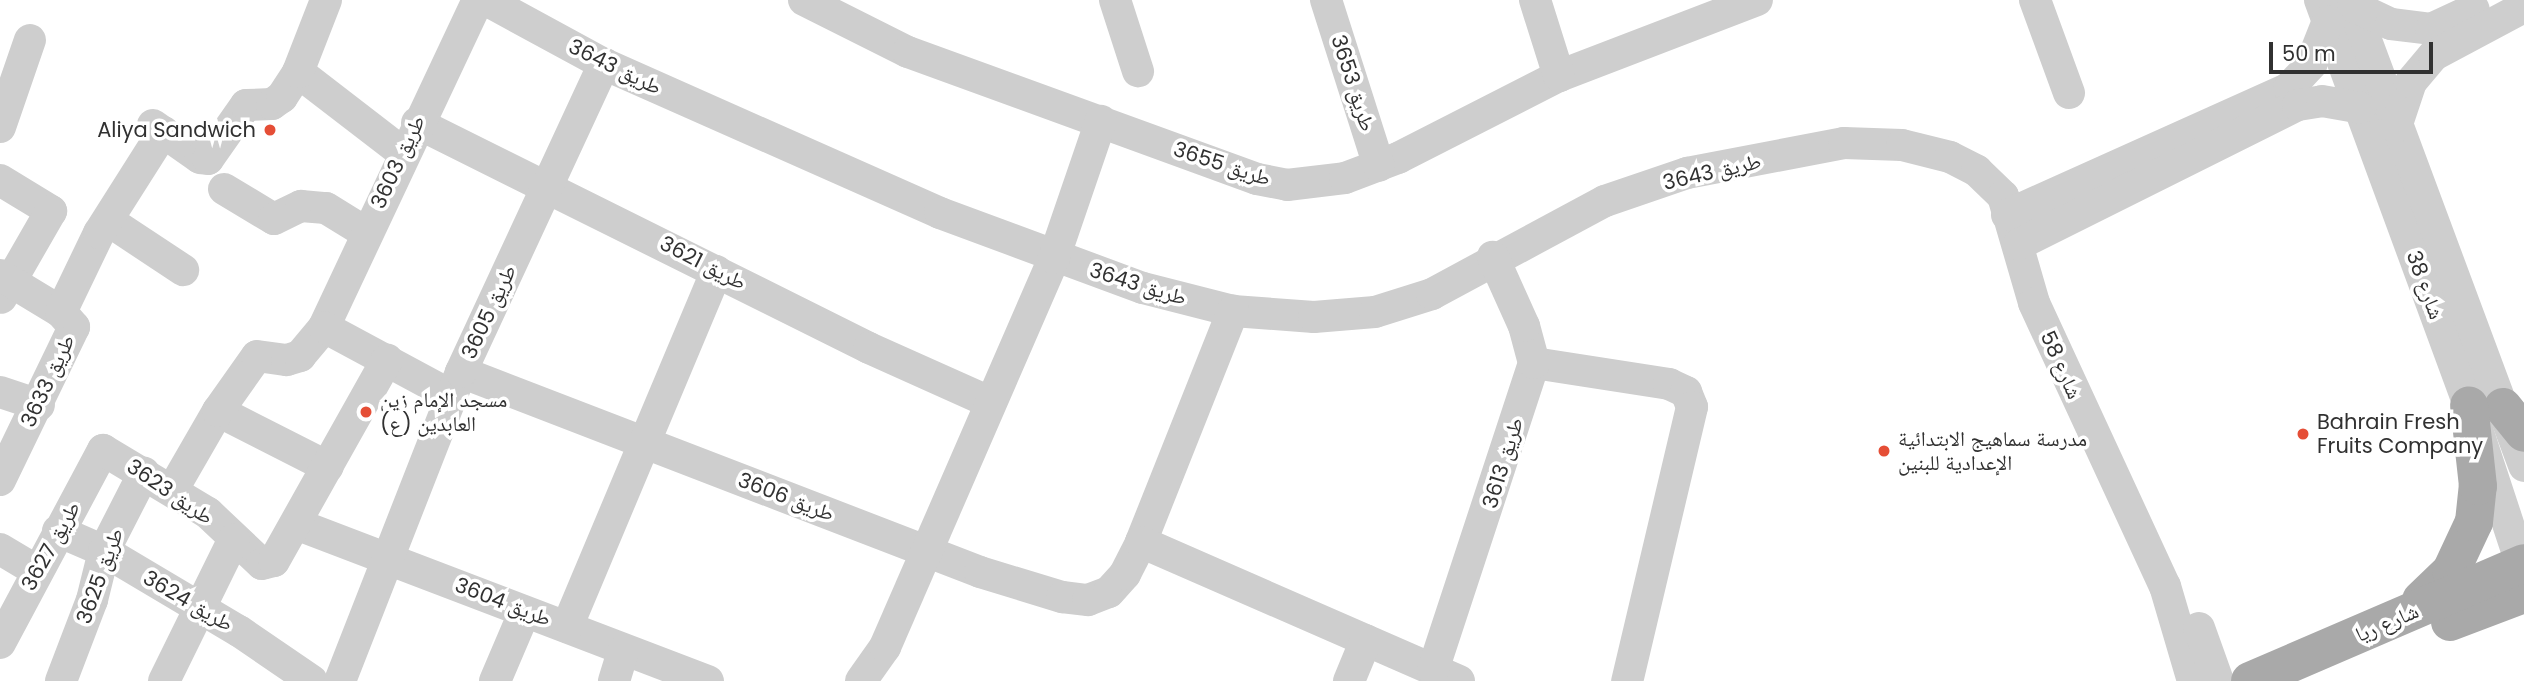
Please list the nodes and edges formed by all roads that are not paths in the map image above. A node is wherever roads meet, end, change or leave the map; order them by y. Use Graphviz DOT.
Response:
graph roads {
  1 [pos="326,0"];
  2 [pos="478,0"];
  3 [pos="486,0"];
  4 [pos="1115,0"];
  5 [pos="1326,0"];
  6 [pos="1535,0"];
  7 [pos="2035,0"];
  8 [pos="2494,0"];
  9 [pos="810,1"];
  10 [pos="1754,1"];
  11 [pos="2338,7"];
  12 [pos="2524,7"];
  13 [pos="515,8"];
  14 [pos="30,40"];
  15 [pos="604,64"];
  16 [pos="1138,71"];
  17 [pos="298,72"];
  18 [pos="1559,76"];
  19 [pos="2069,93"];
  20 [pos="2360,108"];
  21 [pos="2,111"];
  22 [pos="1101,121"];
  23 [pos="417,123"];
  24 [pos="2396,127"];
  25 [pos="402,153"];
  26 [pos="1379,166"];
  27 [pos="0,180"];
  28 [pos="549,186"];
  29 [pos="224,189"];
  30 [pos="2007,215"];
  31 [pos="108,221"];
  32 [pos="365,232"];
  33 [pos="2019,244"];
  34 [pos="1493,257"];
  35 [pos="1054,258"];
  36 [pos="183,270"];
  37 [pos="717,271"];
  38 [pos="3,285"];
  39 [pos="1233,311"];
  40 [pos="61,312"];
  41 [pos="324,327"];
  42 [pos="387,360"];
  43 [pos="1534,363"];
  44 [pos="456,384"];
  45 [pos="0,392"];
  46 [pos="990,402"];
  47 [pos="38,405"];
  48 [pos="218,411"];
  49 [pos="2498,415"];
  50 [pos="645,442"];
  51 [pos="103,450"];
  52 [pos="2524,466"];
  53 [pos="328,467"];
  54 [pos="145,473"];
  55 [pos="0,480"];
  56 [pos="173,489"];
  57 [pos="296,524"];
  58 [pos="58,531"];
  59 [pos="234,539"];
  60 [pos="1141,542"];
  61 [pos="0,549"];
  62 [pos="104,551"];
  63 [pos="926,552"];
  64 [pos="392,557"];
  65 [pos="37,571"];
  66 [pos="2523,573"];
  67 [pos="2165,586"];
  68 [pos="198,610"];
  69 [pos="524,613"];
  70 [pos="2398,618"];
  71 [pos="567,627"];
  72 [pos="1366,640"];
  73 [pos="0,643"];
  74 [pos="623,651"];
  75 [pos="1446,675"];
  76 [pos="61,681"];
  77 [pos="164,681"];
  78 [pos="312,681"];
  79 [pos="340,681"];
  80 [pos="495,681"];
  81 [pos="614,681"];
  82 [pos="708,681"];
  83 [pos="861,681"];
  84 [pos="1349,681"];
  85 [pos="1627,681"];
  86 [pos="2193,681"];
  87 [pos="2218,681"];
  88 [pos="2250,681"];
  89 [pos="2298,681"];
  1 -- 17 [label="street"];
  2 -- 23 [label="street, طريق 3603"];
  3 -- 13 [label="street, طريق 3643"];
  4 -- 16 [label="street"];
  5 -- 26 [label="street, طريق 3653"];
  6 -- 18 [label="street"];
  7 -- 19 [label="street"];
  8 -- 11 [label="street"];
  9 -- 22 [label="street, طريق 3655"];
  10 -- 18 [label="street, طريق 3655"];
  11 -- 20 [label="street, شارع 38"];
  11 -- 24 [label="street, شارع 38"];
  11 -- 30 [label="street"];
  12 -- 24 [label="street"];
  13 -- 15 [label="street, طريق 3643"];
  14 -- 21 [label="street"];
  15 -- 28 [label="street, طريق 3605"];
  15 -- 35 [label="street, طريق 3643"];
  17 -- 25 [label="street"];
  17 -- 31 [label="street"];
  18 -- 26 [label="street, طريق 3655"];
  20 -- 33 [label="street"];
  20 -- 49 [label="street, شارع 38"];
  22 -- 26 [label="street, طريق 3655"];
  22 -- 35 [label="street"];
  23 -- 25 [label="street, طريق 3603"];
  23 -- 28 [label="street, طريق 3621"];
  24 -- 49 [label="street, شارع 38"];
  25 -- 32 [label="street, طريق 3603"];
  27 -- 38 [label="street"];
  28 -- 37 [label="street, طريق 3621"];
  28 -- 44 [label="street, طريق 3605"];
  29 -- 32 [label="street"];
  30 -- 33 [label="street, شارع 58"];
  30 -- 34 [label="street, طريق 3643"];
  31 -- 36 [label="street"];
  31 -- 40 [label="street"];
  32 -- 41 [label="street, طريق 3603"];
  33 -- 67 [label="street, شارع 58"];
  34 -- 39 [label="street, طريق 3643"];
  34 -- 43 [label="street"];
  35 -- 39 [label="street, طريق 3643"];
  35 -- 46 [label="street"];
  37 -- 46 [label="street, طريق 3621"];
  37 -- 50 [label="street"];
  38 -- 40 [label="street, طريق 3633"];
  39 -- 60 [label="street"];
  40 -- 47 [label="street, طريق 3633"];
  41 -- 42 [label="street"];
  41 -- 48 [label="street, طريق 3603"];
  42 -- 44 [label="street"];
  42 -- 53 [label="street"];
  43 -- 75 [label="street, طريق 3613"];
  43 -- 85 [label="street"];
  44 -- 50 [label="street, طريق 3606"];
  44 -- 64 [label="street, طريق 3605"];
  45 -- 47 [label="street"];
  46 -- 63 [label="street"];
  47 -- 55 [label="street, طريق 3633"];
  48 -- 53 [label="street"];
  48 -- 56 [label="street, طريق 3603"];
  49 -- 52 [label="street, شارع 38"];
  49 -- 66 [label="street, شارع 38"];
  49 -- 70 [label="main road"];
  50 -- 63 [label="street, طريق 3606"];
  50 -- 71 [label="street"];
  51 -- 54 [label="street, طريق 3623"];
  51 -- 58 [label="street, طريق 3627"];
  53 -- 57 [label="street"];
  54 -- 56 [label="street, طريق 3623"];
  54 -- 62 [label="street, طريق 3625"];
  56 -- 59 [label="street, طريق 3623"];
  57 -- 59 [label="street, طريق 3623"];
  57 -- 64 [label="street, طريق 3604"];
  58 -- 62 [label="street, طريق 3624"];
  58 -- 65 [label="street, طريق 3627"];
  59 -- 68 [label="street, طريق 3623"];
  60 -- 63 [label="street"];
  60 -- 72 [label="street, طريق 3613"];
  61 -- 65 [label="street"];
  62 -- 68 [label="street, طريق 3624"];
  62 -- 76 [label="street, طريق 3625"];
  63 -- 83 [label="street"];
  64 -- 69 [label="street, طريق 3604"];
  64 -- 79 [label="street, طريق 3605"];
  65 -- 73 [label="street, طريق 3627"];
  66 -- 70 [label="main road, شارع ريا"];
  66 -- 89 [label="main road, شارع ريا"];
  67 -- 86 [label="street, شارع 58"];
  67 -- 87 [label="street, شارع 58"];
  68 -- 77 [label="street, طريق 3623"];
  68 -- 78 [label="street, طريق 3624"];
  69 -- 71 [label="street, طريق 3604"];
  69 -- 80 [label="street"];
  70 -- 88 [label="main road, شارع ريا"];
  71 -- 74 [label="street, طريق 3604"];
  72 -- 75 [label="street, طريق 3613"];
  72 -- 84 [label="street"];
  74 -- 81 [label="street"];
  74 -- 82 [label="street, طريق 3604"];
}
